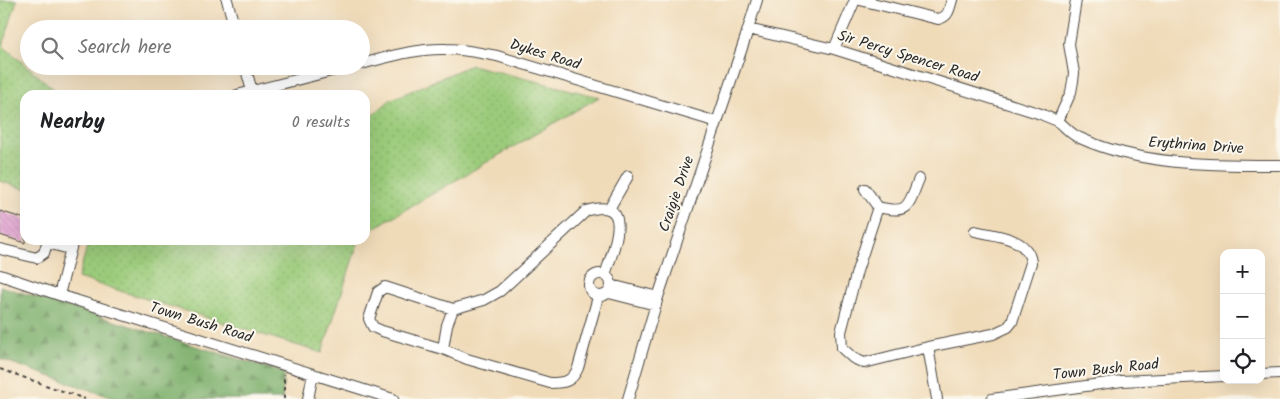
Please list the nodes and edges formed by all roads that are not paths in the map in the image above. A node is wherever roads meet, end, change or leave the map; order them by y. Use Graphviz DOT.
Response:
graph roads {
  1 [pos="226,0"];
  2 [pos="757,0"];
  3 [pos="855,0"];
  4 [pos="860,0"];
  5 [pos="952,0"];
  6 [pos="1076,0"];
  7 [pos="232,20"];
  8 [pos="747,34"];
  9 [pos="834,49"];
  10 [pos="370,62"];
  11 [pos="248,75"];
  12 [pos="315,75"];
  13 [pos="252,90"];
  14 [pos="256,90"];
  15 [pos="1058,121"];
  16 [pos="717,122"];
  17 [pos="1280,165"];
  18 [pos="628,176"];
  19 [pos="918,178"];
  20 [pos="865,189"];
  21 [pos="878,207"];
  22 [pos="609,209"];
  23 [pos="974,231"];
  24 [pos="47,245"];
  25 [pos="71,245"];
  26 [pos="0,250"];
  27 [pos="0,275"];
  28 [pos="605,275"];
  29 [pos="610,289"];
  30 [pos="59,295"];
  31 [pos="598,297"];
  32 [pos="657,301"];
  33 [pos="453,310"];
  34 [pos="928,347"];
  35 [pos="443,349"];
  36 [pos="1280,373"];
  37 [pos="313,374"];
  38 [pos="1265,374"];
  39 [pos="1220,376"];
  40 [pos="308,399"];
  41 [pos="393,399"];
  42 [pos="628,399"];
  43 [pos="937,399"];
  44 [pos="992,399"];
  1 -- 7 [label="street"];
  2 -- 8 [label="street, Craigie Drive"];
  3 -- 9 [label="street"];
  4 -- 5 [label="street"];
  6 -- 15 [label="street"];
  8 -- 9 [label="street, Sir Percy Spencer Road"];
  8 -- 16 [label="street, Craigie Drive"];
  9 -- 15 [label="street, Sir Percy Spencer Road"];
  10 -- 16 [label="street, Dykes Road"];
  11 -- 13 [label="street"];
  12 -- 14 [label="street"];
  15 -- 17 [label="street, Erythrina Drive"];
  16 -- 32 [label="street, Craigie Drive"];
  18 -- 22 [label="street"];
  19 -- 21 [label="street"];
  20 -- 21 [label="street"];
  21 -- 34 [label="street"];
  22 -- 28 [label="street"];
  22 -- 33 [label="street"];
  23 -- 34 [label="street"];
  24 -- 26 [label="street"];
  25 -- 30 [label="street"];
  27 -- 30 [label="street, Town Bush Road"];
  28 -- 29 [label="street"];
  28 -- 31 [label="street"];
  29 -- 31 [label="street"];
  29 -- 32 [label="street"];
  30 -- 37 [label="street, Town Bush Road"];
  31 -- 35 [label="street"];
  32 -- 42 [label="street, Craigie Drive"];
  33 -- 35 [label="street"];
  33 -- 35 [label="street"];
  34 -- 43 [label="street"];
  36 -- 38 [label="street"];
  37 -- 40 [label="street"];
  37 -- 41 [label="street, Town Bush Road"];
  39 -- 44 [label="street, Town Bush Road"];
}
